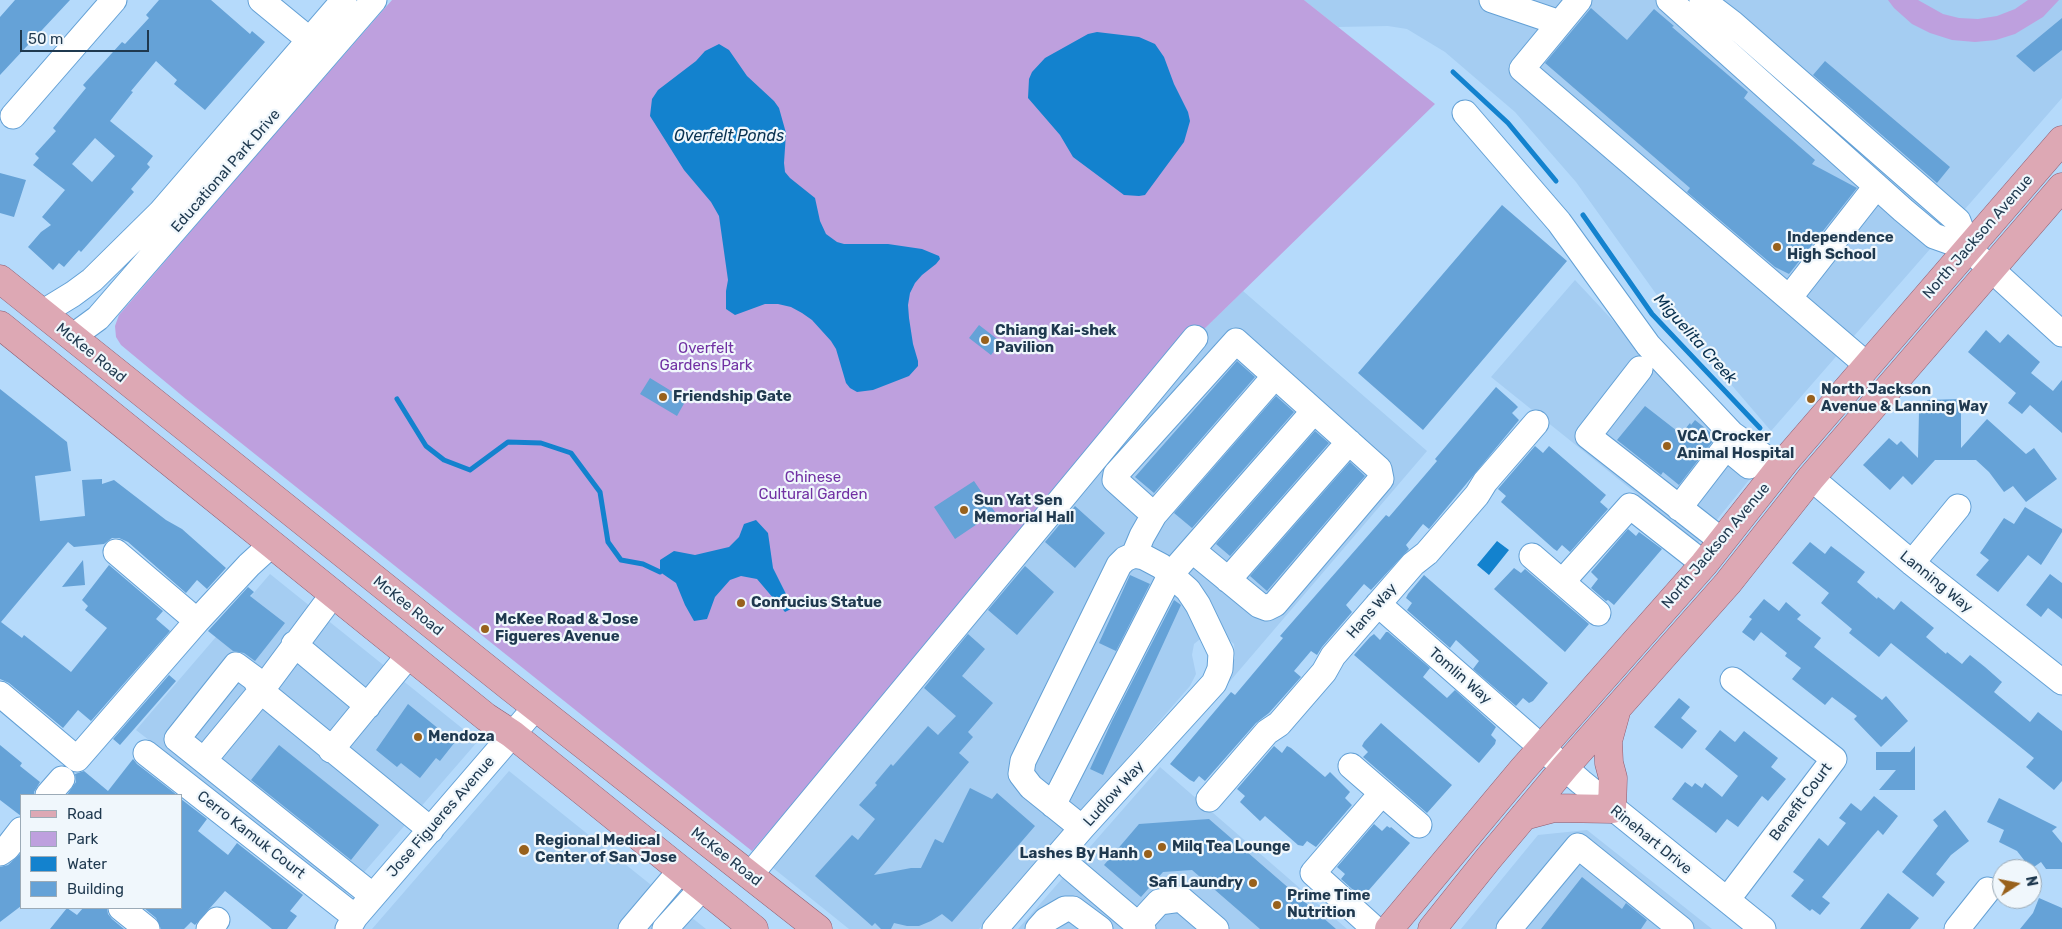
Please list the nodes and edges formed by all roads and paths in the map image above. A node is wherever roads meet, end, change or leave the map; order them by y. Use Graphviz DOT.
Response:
graph roads {
  1 [pos="114,0"];
  2 [pos="261,0"];
  3 [pos="344,0"];
  4 [pos="374,0"];
  5 [pos="1492,0"];
  6 [pos="1579,0"];
  7 [pos="1668,0"];
  8 [pos="1702,0"];
  9 [pos="1731,12"];
  10 [pos="1560,23"];
  11 [pos="318,47"];
  12 [pos="1465,113"];
  13 [pos="13,116"];
  14 [pos="2062,140"];
  15 [pos="2062,187"];
  16 [pos="1875,188"];
  17 [pos="1968,248"];
  18 [pos="1990,269"];
  19 [pos="0,279"];
  20 [pos="1789,298"];
  21 [pos="42,313"];
  22 [pos="0,325"];
  23 [pos="2062,334"];
  24 [pos="72,337"];
  25 [pos="1195,338"];
  26 [pos="1867,365"];
  27 [pos="1640,369"];
  28 [pos="1275,376"];
  29 [pos="1314,411"];
  30 [pos="1536,423"];
  31 [pos="1349,442"];
  32 [pos="1774,475"];
  33 [pos="1812,478"];
  34 [pos="1958,507"];
  35 [pos="1678,508"];
  36 [pos="1154,515"];
  37 [pos="1722,541"];
  38 [pos="272,544"];
  39 [pos="1192,550"];
  40 [pos="116,552"];
  41 [pos="1134,555"];
  42 [pos="1532,556"];
  43 [pos="1912,563"];
  44 [pos="1704,564"];
  45 [pos="1170,574"];
  46 [pos="1228,580"];
  47 [pos="1562,582"];
  48 [pos="334,593"];
  49 [pos="1378,604"];
  50 [pos="1598,613"];
  51 [pos="197,621"];
  52 [pos="294,644"];
  53 [pos="408,655"];
  54 [pos="1733,680"];
  55 [pos="2062,682"];
  56 [pos="261,691"];
  57 [pos="0,694"];
  58 [pos="368,706"];
  59 [pos="536,707"];
  60 [pos="1616,710"];
  61 [pos="512,734"];
  62 [pos="1542,747"];
  63 [pos="331,750"];
  64 [pos="146,752"];
  65 [pos="204,760"];
  66 [pos="1351,766"];
  67 [pos="1565,767"];
  68 [pos="1382,793"];
  69 [pos="1209,799"];
  70 [pos="1053,805"];
  71 [pos="1612,809"];
  72 [pos="1524,816"];
  73 [pos="1418,825"];
  74 [pos="1082,828"];
  75 [pos="431,830"];
  76 [pos="20,831"];
  77 [pos="1064,849"];
  78 [pos="0,853"];
  79 [pos="681,870"];
  80 [pos="750,875"];
  81 [pos="702,887"];
  82 [pos="1988,890"];
  83 [pos="373,896"];
  84 [pos="1727,900"];
  85 [pos="122,909"];
  86 [pos="352,923"];
  87 [pos="1141,927"];
  88 [pos="147,929"];
  89 [pos="631,929"];
  90 [pos="665,929"];
  91 [pos="754,929"];
  92 [pos="818,929"];
  93 [pos="995,929"];
  94 [pos="1038,929"];
  95 [pos="1100,929"];
  96 [pos="1216,929"];
  97 [pos="1375,929"];
  98 [pos="1389,929"];
  99 [pos="1432,929"];
  100 [pos="1509,929"];
  101 [pos="1681,929"];
  102 [pos="1763,929"];
  103 [pos="1957,929"];
  1 -- 13 [label="street"];
  2 -- 11 [label="street"];
  3 -- 11 [label="street, Educational Park Drive"];
  4 -- 11 [label="street, Educational Park Drive"];
  5 -- 10 [label="street"];
  6 -- 10 [label="street"];
  7 -- 16 [label="street"];
  8 -- 9 [label="street"];
  9 -- 17 [label="street"];
  10 -- 20 [label="street"];
  11 -- 21 [label="street, Educational Park Drive"];
  11 -- 24 [label="street, Educational Park Drive"];
  12 -- 32 [label="street"];
  14 -- 17 [label="main road, North Jackson Avenue"];
  15 -- 18 [label="main road, North Jackson Avenue"];
  16 -- 17 [label="street"];
  16 -- 20 [label="street"];
  17 -- 18 [label="street"];
  17 -- 26 [label="main road, North Jackson Avenue"];
  18 -- 23 [label="street"];
  18 -- 33 [label="main road, North Jackson Avenue"];
  19 -- 21 [label="main road, McKee Road"];
  20 -- 26 [label="street"];
  21 -- 24 [label="main road, McKee Road"];
  22 -- 38 [label="main road"];
  24 -- 59 [label="main road, McKee Road"];
  25 -- 80 [label="street"];
  26 -- 32 [label="main road, North Jackson Avenue"];
  27 -- 35 [label="street"];
  28 -- 29 [label="street"];
  28 -- 36 [label="street"];
  28 -- 36 [label="street"];
  29 -- 31 [label="street"];
  29 -- 39 [label="street"];
  30 -- 49 [label="street, Hans Way"];
  31 -- 46 [label="street"];
  31 -- 46 [label="street"];
  32 -- 35 [label="street"];
  32 -- 37 [label="main road, North Jackson Avenue"];
  33 -- 43 [label="street, Lanning Way"];
  33 -- 60 [label="main road, North Jackson Avenue"];
  34 -- 43 [label="street"];
  35 -- 37 [label="street"];
  36 -- 41 [label="street"];
  37 -- 44 [label="main road, North Jackson Avenue"];
  38 -- 48 [label="main road"];
  38 -- 51 [label="street"];
  39 -- 45 [label="street"];
  39 -- 46 [label="street"];
  40 -- 51 [label="street"];
  41 -- 45 [label="street"];
  41 -- 70 [label="street"];
  42 -- 47 [label="street"];
  43 -- 55 [label="street, Lanning Way"];
  44 -- 47 [label="street"];
  44 -- 62 [label="main road, North Jackson Avenue"];
  45 -- 70 [label="street"];
  45 -- 74 [label="street, Ludlow Way"];
  47 -- 50 [label="street"];
  48 -- 52 [label="street"];
  48 -- 53 [label="main road"];
  49 -- 62 [label="street, Tomlin Way"];
  49 -- 69 [label="street, Hans Way"];
  51 -- 57 [label="street"];
  52 -- 56 [label="street"];
  52 -- 58 [label="street"];
  53 -- 58 [label="street"];
  53 -- 61 [label="main road"];
  54 -- 84 [label="street, Benefit Court"];
  56 -- 63 [label="street"];
  56 -- 65 [label="street"];
  56 -- 65 [label="street"];
  58 -- 63 [label="street"];
  59 -- 61 [label="street, Jose Figueres Avenue"];
  59 -- 80 [label="main road, McKee Road"];
  60 -- 67 [label="main road, North Jackson Avenue"];
  60 -- 71 [label="main road"];
  61 -- 75 [label="street, Jose Figueres Avenue"];
  61 -- 79 [label="main road"];
  62 -- 67 [label="street, Rinehart Drive"];
  62 -- 98 [label="main road, North Jackson Avenue"];
  63 -- 75 [label="street"];
  64 -- 86 [label="street, Cerro Kamuk Court"];
  65 -- 83 [label="street"];
  66 -- 68 [label="street"];
  67 -- 71 [label="street, Rinehart Drive"];
  67 -- 72 [label="main road, North Jackson Avenue"];
  68 -- 73 [label="street"];
  68 -- 97 [label="street"];
  70 -- 74 [label="street"];
  71 -- 72 [label="main road"];
  71 -- 84 [label="street, Rinehart Drive"];
  72 -- 99 [label="main road, North Jackson Avenue"];
  74 -- 77 [label="street, Ludlow Way"];
  75 -- 83 [label="street, Jose Figueres Avenue"];
  76 -- 78 [label="street"];
  77 -- 87 [label="street"];
  77 -- 93 [label="street, Ludlow Way"];
  79 -- 81 [label="main road"];
  79 -- 89 [label="street"];
  80 -- 92 [label="main road, McKee Road"];
  81 -- 90 [label="street"];
  81 -- 91 [label="main road"];
  82 -- 103 [label="street"];
  83 -- 86 [label="street, Jose Figueres Avenue"];
  84 -- 102 [label="street, Rinehart Drive"];
  85 -- 88 [label="street"];
  87 -- 96 [label="street"];
  94 -- 95 [label="street"];
  100 -- 101 [label="street"];
}
